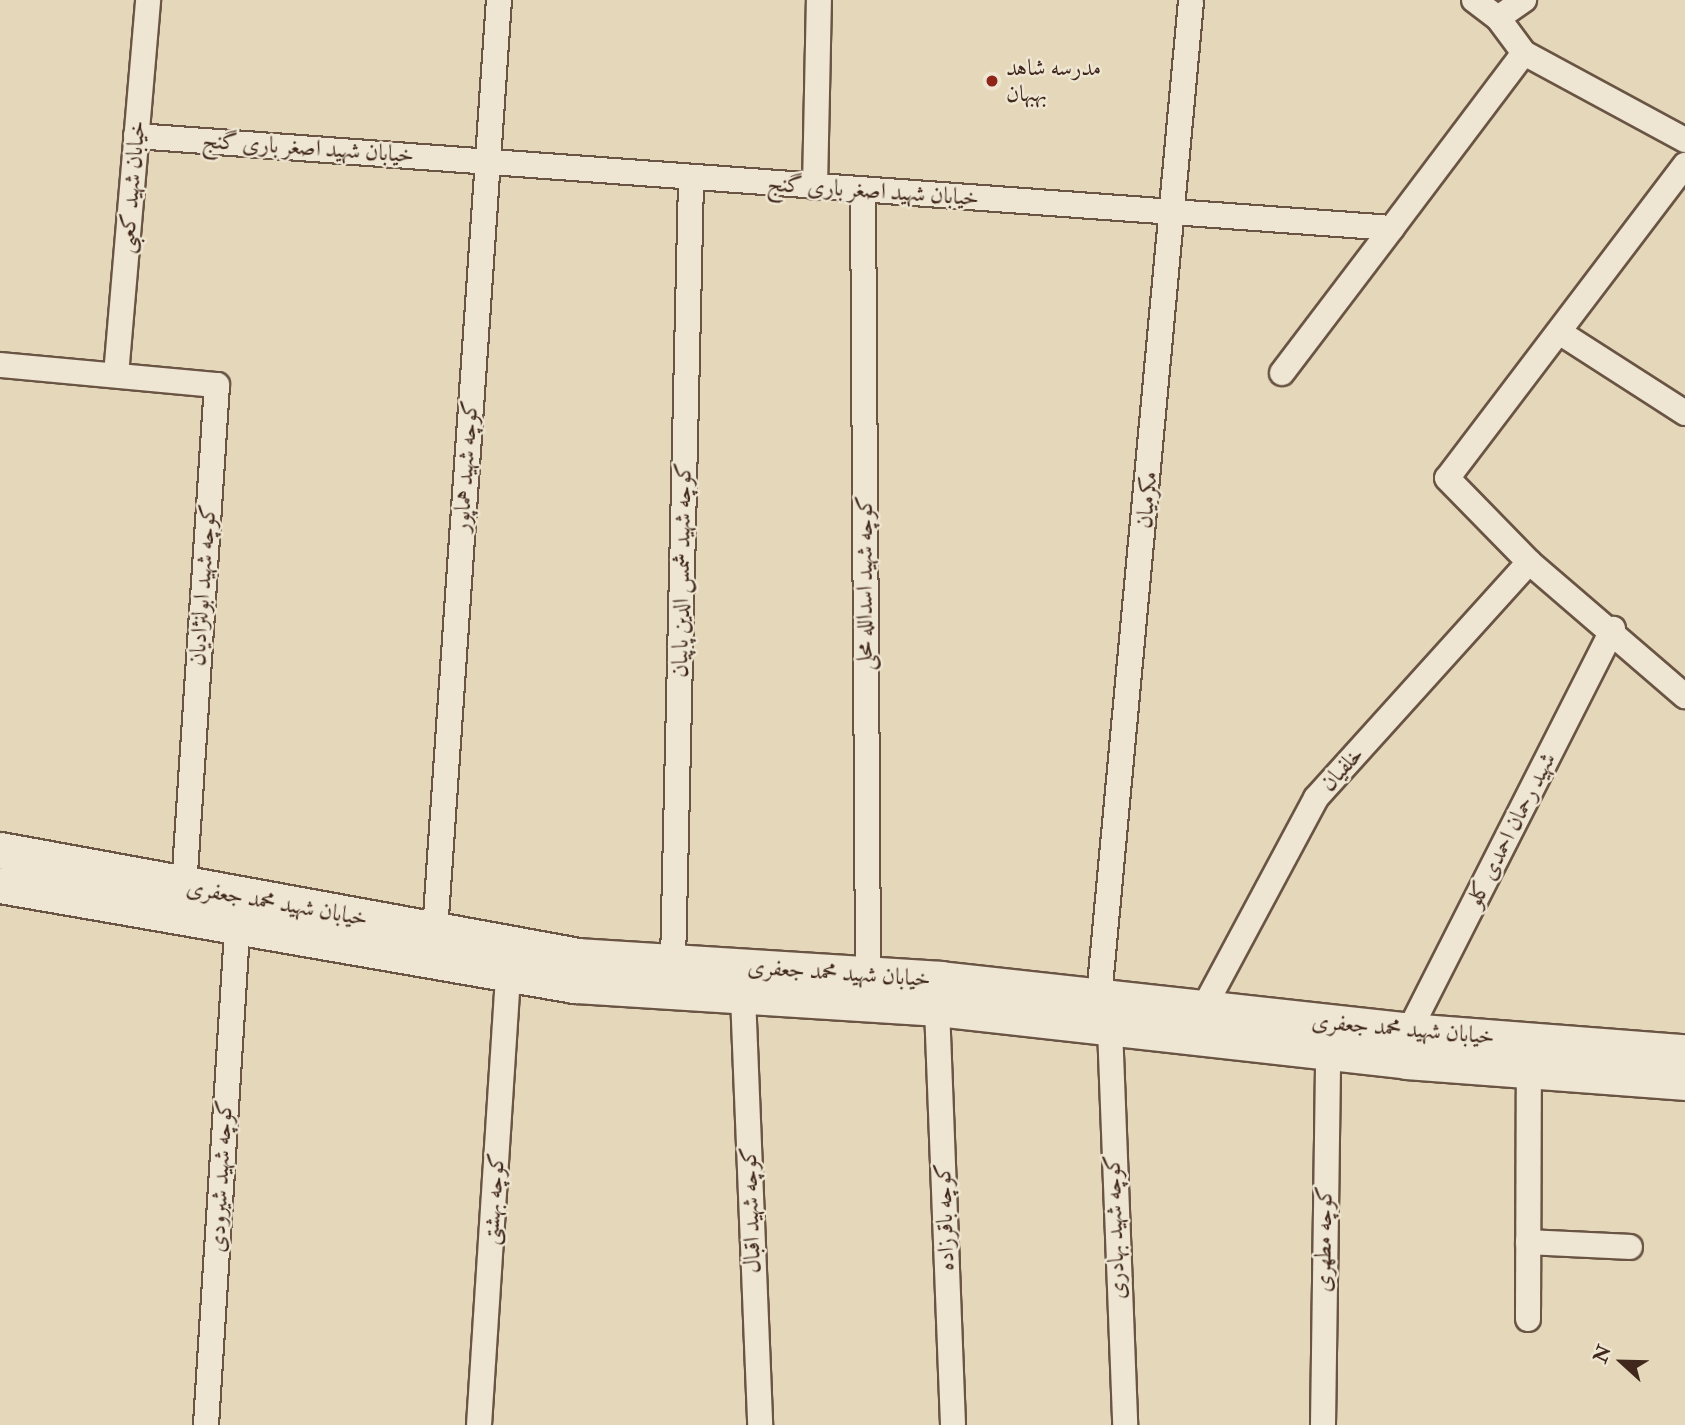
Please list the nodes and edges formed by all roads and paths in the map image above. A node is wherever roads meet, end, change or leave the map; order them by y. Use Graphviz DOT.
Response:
graph roads {
  1 [pos="148,0"];
  2 [pos="499,0"];
  3 [pos="819,0"];
  4 [pos="1474,0"];
  5 [pos="1524,0"];
  6 [pos="1191,2"];
  7 [pos="1498,18"];
  8 [pos="1524,53"];
  9 [pos="136,136"];
  10 [pos="1685,140"];
  11 [pos="486,160"];
  12 [pos="1685,165"];
  13 [pos="691,178"];
  14 [pos="815,187"];
  15 [pos="863,191"];
  16 [pos="1175,211"];
  17 [pos="1392,228"];
  18 [pos="1559,332"];
  19 [pos="0,365"];
  20 [pos="1282,373"];
  21 [pos="116,375"];
  22 [pos="1685,413"];
  23 [pos="1529,562"];
  24 [pos="1613,629"];
  25 [pos="1685,696"];
  26 [pos="0,850"];
  27 [pos="0,885"];
  28 [pos="184,887"];
  29 [pos="0,894"];
  30 [pos="237,927"];
  31 [pos="435,931"];
  32 [pos="673,962"];
  33 [pos="508,974"];
  34 [pos="868,974"];
  35 [pos="743,996"];
  36 [pos="937,1008"];
  37 [pos="1203,1009"];
  38 [pos="1105,1012"];
  39 [pos="1409,1031"];
  40 [pos="1328,1052"];
  41 [pos="1685,1052"];
  42 [pos="1529,1069"];
  43 [pos="1685,1082"];
  44 [pos="1528,1242"];
  45 [pos="1630,1247"];
  46 [pos="1528,1320"];
  47 [pos="206,1425"];
  48 [pos="479,1425"];
  49 [pos="760,1425"];
  50 [pos="953,1425"];
  51 [pos="1125,1425"];
  52 [pos="1323,1425"];
  1 -- 9 [label="street, خیابان شهید کعبی"];
  2 -- 11 [label="street, کوچه شهید هماپور"];
  3 -- 14 [label="street"];
  4 -- 7 [label="street"];
  5 -- 7 [label="street"];
  6 -- 16 [label="street, مکرمیان"];
  7 -- 8 [label="street"];
  8 -- 10 [label="street"];
  8 -- 17 [label="street"];
  9 -- 11 [label="street, خیابان شهید اصغر باری گنج"];
  9 -- 21 [label="street, خیابان شهید کعبی"];
  11 -- 13 [label="street, خیابان شهید اصغر باری گنج"];
  11 -- 31 [label="street, کوچه شهید هماپور"];
  12 -- 18 [label="street"];
  13 -- 14 [label="street, خیابان شهید اصغر باری گنج"];
  13 -- 32 [label="street, کوچه شهید شمس الدین پاپیان"];
  14 -- 15 [label="street, خیابان شهید اصغر باری گنج"];
  15 -- 16 [label="street, خیابان شهید اصغر باری گنج"];
  15 -- 34 [label="street, کوچه شهید اسدالله محلی"];
  16 -- 17 [label="street, خیابان شهید اصغر باری گنج"];
  16 -- 38 [label="street, مکرمیان"];
  17 -- 20 [label="street"];
  18 -- 22 [label="street"];
  18 -- 23 [label="street"];
  19 -- 21 [label="street"];
  21 -- 28 [label="street, کوچه شهید ابولنژادیان"];
  23 -- 24 [label="street"];
  23 -- 37 [label="street, خلفیان"];
  24 -- 25 [label="street"];
  24 -- 39 [label="street, شهید رحمان احمدی کلو"];
  26 -- 28 [label="street, خیابان شهید محمد جعفری"];
  27 -- 29 [label="street"];
  27 -- 30 [label="street, خیابان شهید محمد جعفری"];
  28 -- 31 [label="street, خیابان شهید محمد جعفری"];
  30 -- 33 [label="street, خیابان شهید محمد جعفری"];
  30 -- 47 [label="street, کوچه شهید شیرودی"];
  31 -- 32 [label="street, خیابان شهید محمد جعفری"];
  32 -- 34 [label="street, خیابان شهید محمد جعفری"];
  33 -- 35 [label="street, خیابان شهید محمد جعفری"];
  33 -- 48 [label="street, کوچه بهشتی"];
  34 -- 38 [label="street, خیابان شهید محمد جعفری"];
  35 -- 36 [label="street, خیابان شهید محمد جعفری"];
  35 -- 49 [label="street, کوچه شهید اقبال"];
  36 -- 38 [label="street, خیابان شهید محمد جعفری"];
  36 -- 50 [label="street, کوچه باقرزاده"];
  37 -- 38 [label="street, خیابان شهید محمد جعفری"];
  37 -- 39 [label="street, خیابان شهید محمد جعفری"];
  38 -- 40 [label="street, خیابان شهید محمد جعفری"];
  38 -- 51 [label="street, کوچه شهید بهادری"];
  39 -- 41 [label="street, خیابان شهید محمد جعفری"];
  40 -- 42 [label="street, خیابان شهید محمد جعفری"];
  40 -- 52 [label="street, کوچه مطهری"];
  42 -- 43 [label="street, خیابان شهید محمد جعفری"];
  42 -- 44 [label="street"];
  44 -- 45 [label="street"];
  44 -- 46 [label="street"];
}
